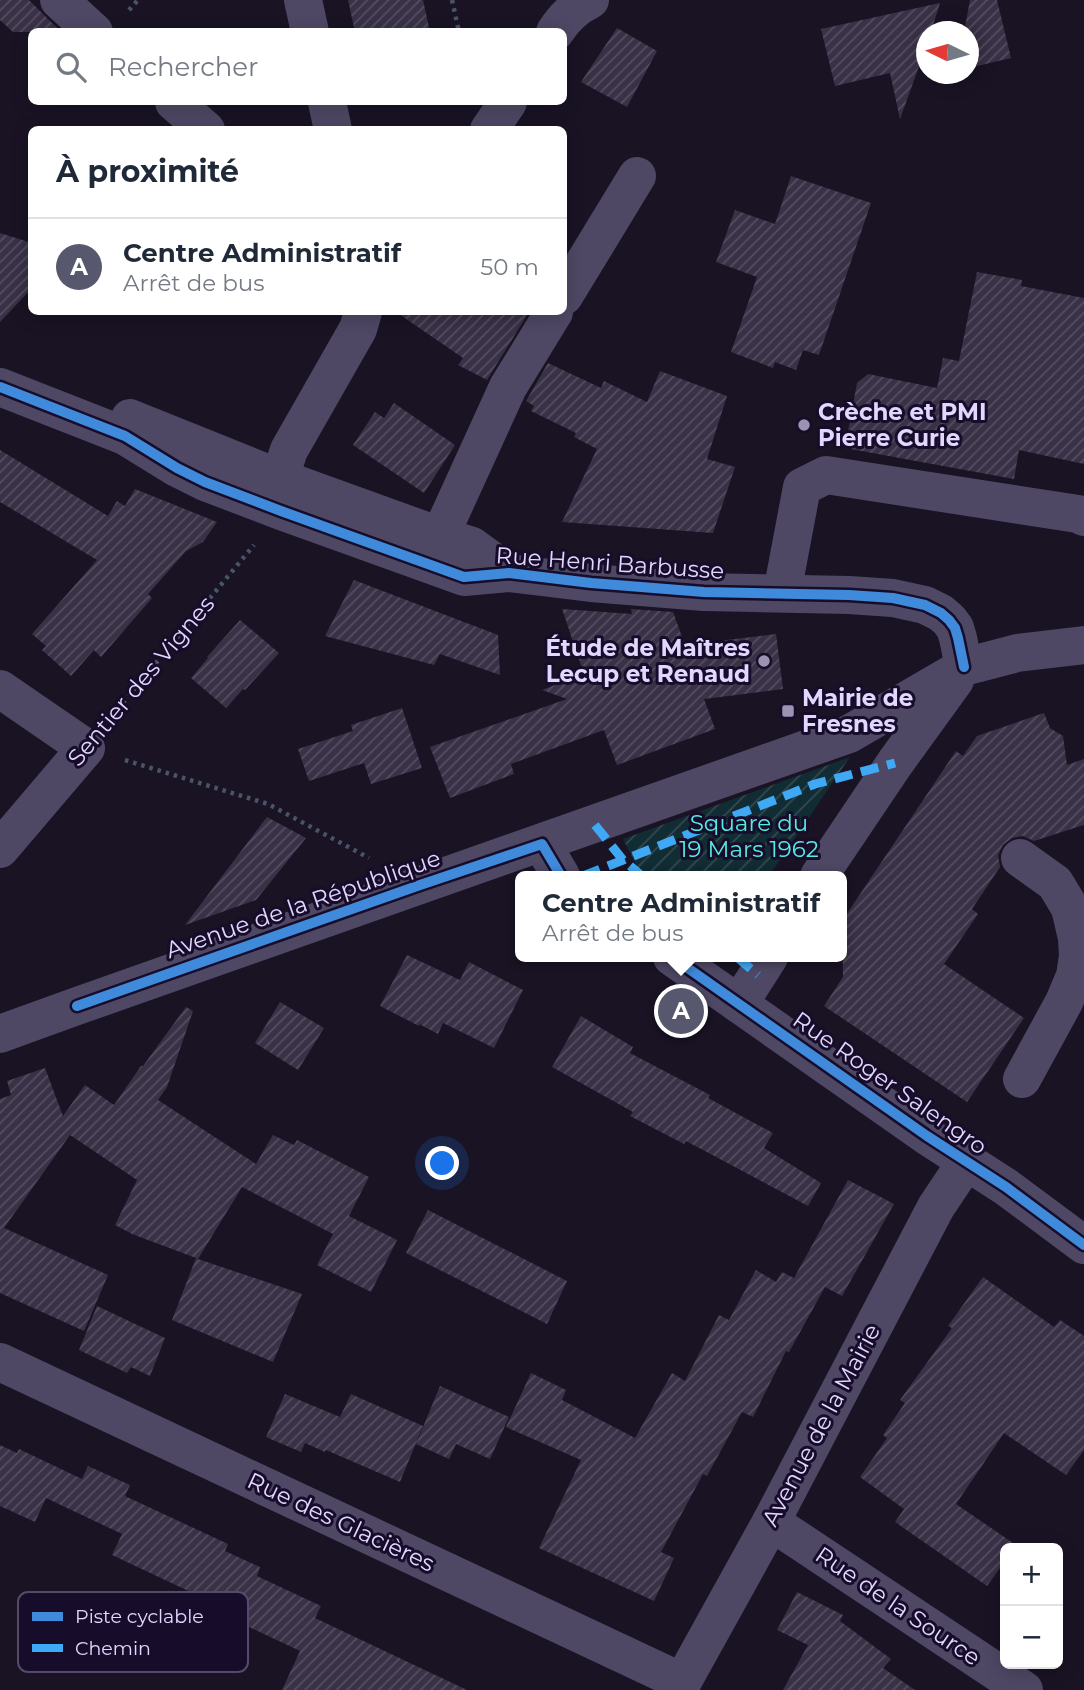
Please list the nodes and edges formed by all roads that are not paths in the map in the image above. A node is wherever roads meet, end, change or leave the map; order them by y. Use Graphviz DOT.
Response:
graph roads {
  1 [pos="59,0"];
  2 [pos="303,0"];
  3 [pos="590,0"];
  4 [pos="90,28"];
  5 [pos="309,28"];
  6 [pos="558,28"];
  7 [pos="177,105"];
  8 [pos="328,105"];
  9 [pos="506,105"];
  10 [pos="201,126"];
  11 [pos="332,126"];
  12 [pos="492,126"];
  13 [pos="638,176"];
  14 [pos="567,291"];
  15 [pos="362,315"];
  16 [pos="552,315"];
  17 [pos="0,368"];
  18 [pos="0,387"];
  19 [pos="277,499"];
  20 [pos="1084,517"];
  21 [pos="440,536"];
  22 [pos="509,573"];
  23 [pos="782,593"];
  24 [pos="1082,639"];
  25 [pos="964,667"];
  26 [pos="0,689"];
  27 [pos="542,844"];
  28 [pos="0,849"];
  29 [pos="1020,858"];
  30 [pos="558,871"];
  31 [pos="823,871"];
  32 [pos="679,962"];
  33 [pos="766,962"];
  34 [pos="739,1004"];
  35 [pos="0,1034"];
  36 [pos="1022,1079"];
  37 [pos="966,1162"];
  38 [pos="1084,1245"];
  39 [pos="0,1362"];
  40 [pos="771,1521"];
  41 [pos="680,1686"];
  42 [pos="1024,1690"];
  1 -- 4 [label="street"];
  2 -- 5 [label="street"];
  3 -- 6 [label="street"];
  7 -- 10 [label="street"];
  8 -- 11 [label="street"];
  9 -- 12 [label="street"];
  13 -- 14 [label="street"];
  15 -- 19 [label="street"];
  16 -- 21 [label="street"];
  17 -- 19 [label="street, Rue Henri Barbusse"];
  18 -- 19 [label="street, Rue Henri Barbusse"];
  19 -- 21 [label="street, Rue Henri Barbusse"];
  19 -- 22 [label="street, Rue Henri Barbusse"];
  20 -- 23 [label="street"];
  21 -- 22 [label="street, Rue Henri Barbusse"];
  22 -- 23 [label="street, Rue Henri Barbusse"];
  23 -- 25 [label="street, Rue Henri Barbusse"];
  24 -- 25 [label="street, Avenue de la République"];
  25 -- 27 [label="street, Avenue de la République"];
  25 -- 31 [label="street"];
  26 -- 28 [label="street, Sentier des Vignes"];
  27 -- 30 [label="street"];
  27 -- 35 [label="street, Avenue de la République"];
  29 -- 36 [label="street"];
  32 -- 34 [label="street, Rue Roger Salengro"];
  33 -- 34 [label="street"];
  34 -- 37 [label="street, Rue Roger Salengro"];
  37 -- 38 [label="street, Rue Roger Salengro"];
  37 -- 40 [label="street, Avenue de la Mairie"];
  39 -- 41 [label="street, Rue des Glacières"];
  40 -- 41 [label="street, Avenue de la Mairie"];
  40 -- 42 [label="street, Rue de la Source"];
}
